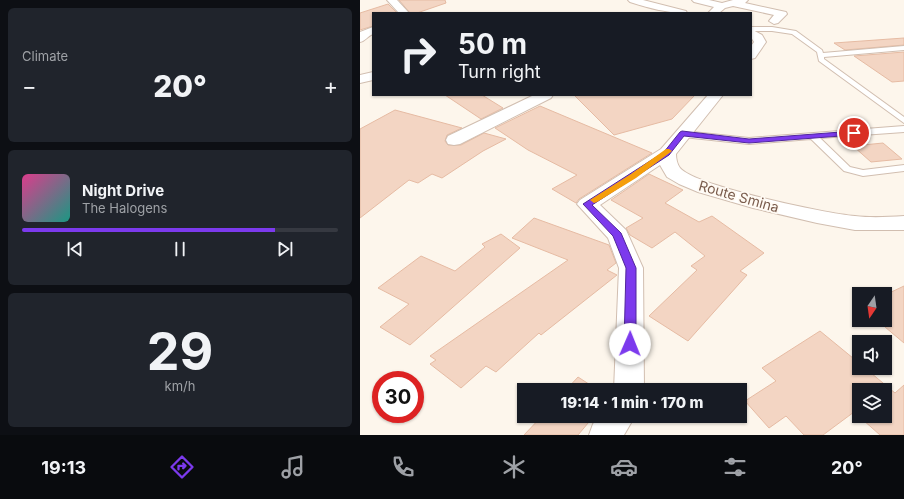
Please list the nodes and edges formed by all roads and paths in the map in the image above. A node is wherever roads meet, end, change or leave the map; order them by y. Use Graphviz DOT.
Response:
graph roads {
  1 [pos="392,0"];
  2 [pos="633,0"];
  3 [pos="697,0"];
  4 [pos="739,2"];
  5 [pos="722,6"];
  6 [pos="403,12"];
  7 [pos="678,12"];
  8 [pos="714,12"];
  9 [pos="774,21"];
  10 [pos="752,29"];
  11 [pos="372,30"];
  12 [pos="752,33"];
  13 [pos="360,39"];
  14 [pos="904,48"];
  15 [pos="752,54"];
  16 [pos="820,55"];
  17 [pos="372,76"];
  18 [pos="360,79"];
  19 [pos="544,96"];
  20 [pos="715,96"];
  21 [pos="904,121"];
  22 [pos="900,129"];
  23 [pos="682,134"];
  24 [pos="813,136"];
  25 [pos="904,138"];
  26 [pos="454,140"];
  27 [pos="667,154"];
  28 [pos="904,168"];
  29 [pos="904,223"];
  30 [pos="629,383"];
  31 [pos="614,423"];
  32 [pos="605,435"];
  1 -- 6 [label="street"];
  2 -- 7 [label="street"];
  3 -- 5 [label="street"];
  4 -- 5 [label="street"];
  4 -- 9 [label="street"];
  5 -- 8 [label="street"];
  10 -- 16 [label="lane"];
  11 -- 13 [label="street"];
  12 -- 15 [label="street"];
  14 -- 16 [label="lane"];
  16 -- 21 [label="lane"];
  17 -- 18 [label="street"];
  19 -- 26 [label="street"];
  20 -- 23 [label="street"];
  22 -- 24 [label="lane"];
  22 -- 25 [label="lane"];
  23 -- 24 [label="lane"];
  23 -- 27 [label="street"];
  24 -- 28 [label="lane"];
  27 -- 29 [label="street, Route Smina"];
  27 -- 30 [label="street"];
  31 -- 32 [label="street"];
}
